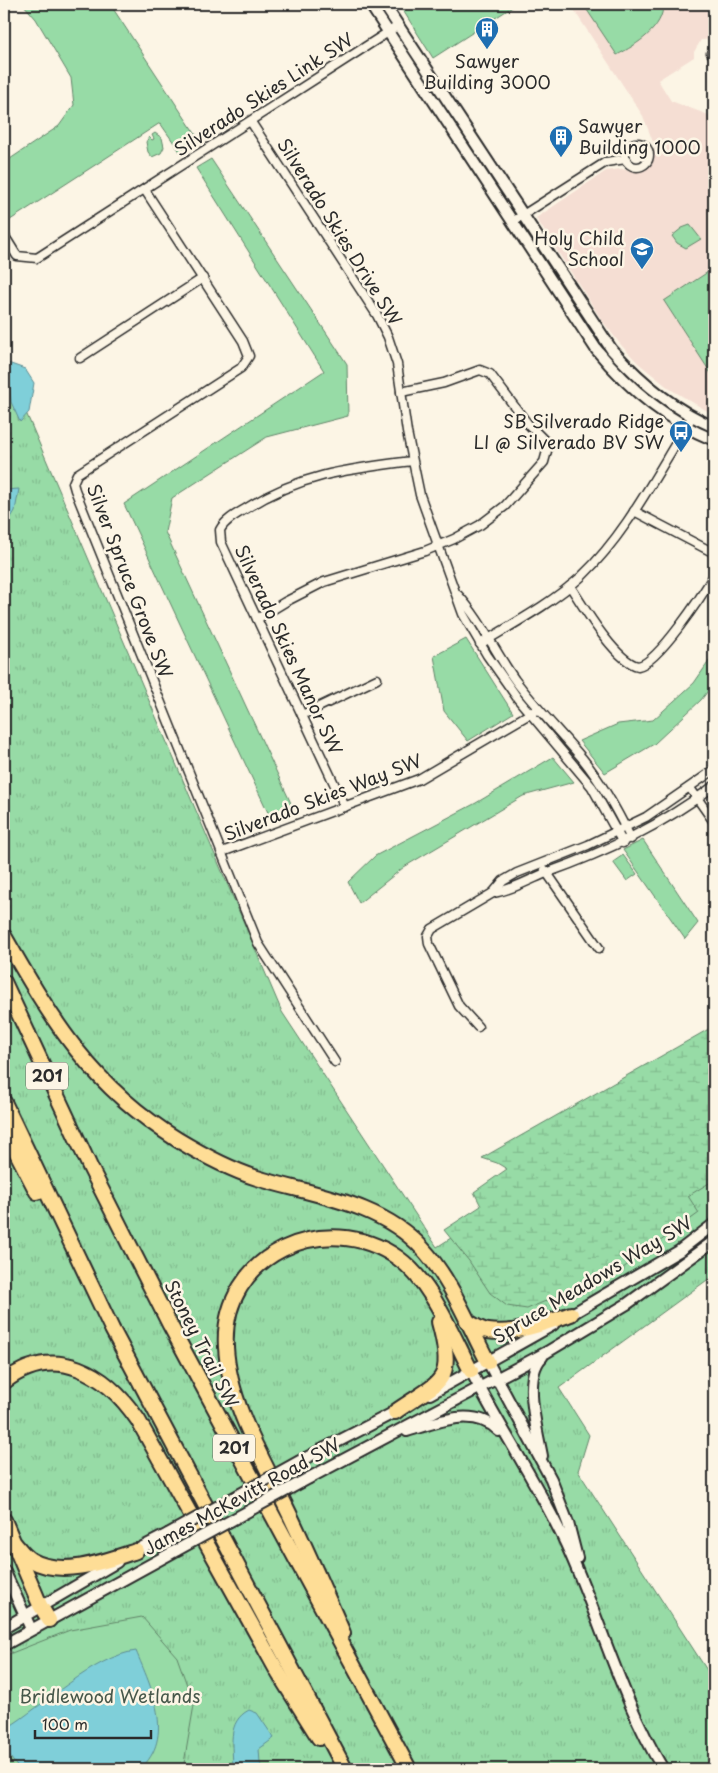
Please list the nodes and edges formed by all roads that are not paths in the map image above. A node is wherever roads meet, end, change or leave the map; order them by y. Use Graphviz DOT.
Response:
graph roads {
  1 [pos="370,4"];
  2 [pos="384,4"];
  3 [pos="398,25"];
  4 [pos="388,32"];
  5 [pos="251,122"];
  6 [pos="472,138"];
  7 [pos="462,145"];
  8 [pos="626,159"];
  9 [pos="145,190"];
  10 [pos="522,216"];
  11 [pos="512,222"];
  12 [pos="4,235"];
  13 [pos="202,278"];
  14 [pos="80,358"];
  15 [pos="401,392"];
  16 [pos="692,416"];
  17 [pos="686,427"];
  18 [pos="714,427"];
  19 [pos="714,440"];
  20 [pos="412,460"];
  21 [pos="634,511"];
  22 [pos="437,547"];
  23 [pos="714,553"];
  24 [pos="714,575"];
  25 [pos="570,586"];
  26 [pos="455,592"];
  27 [pos="257,619"];
  28 [pos="488,640"];
  29 [pos="480,644"];
  30 [pos="377,679"];
  31 [pos="538,709"];
  32 [pos="530,714"];
  33 [pos="302,715"];
  34 [pos="714,770"];
  35 [pos="714,786"];
  36 [pos="690,788"];
  37 [pos="697,799"];
  38 [pos="345,807"];
  39 [pos="714,822"];
  40 [pos="625,828"];
  41 [pos="617,832"];
  42 [pos="627,841"];
  43 [pos="222,852"];
  44 [pos="540,863"];
  45 [pos="547,873"];
  46 [pos="493,893"];
  47 [pos="4,936"];
  48 [pos="599,948"];
  49 [pos="4,982"];
  50 [pos="478,1027"];
  51 [pos="335,1062"];
  52 [pos="4,1102"];
  53 [pos="4,1128"];
  54 [pos="714,1224"];
  55 [pos="714,1242"];
  56 [pos="433,1300"];
  57 [pos="572,1314"];
  58 [pos="466,1320"];
  59 [pos="112,1329"];
  60 [pos="547,1352"];
  61 [pos="488,1362"];
  62 [pos="472,1371"];
  63 [pos="496,1378"];
  64 [pos="4,1382"];
  65 [pos="479,1387"];
  66 [pos="396,1412"];
  67 [pos="387,1437"];
  68 [pos="508,1441"];
  69 [pos="544,1466"];
  70 [pos="4,1520"];
  71 [pos="15,1544"];
  72 [pos="136,1551"];
  73 [pos="4,1570"];
  74 [pos="585,1588"];
  75 [pos="40,1605"];
  76 [pos="23,1615"];
  77 [pos="49,1620"];
  78 [pos="4,1628"];
  79 [pos="31,1629"];
  80 [pos="4,1645"];
  81 [pos="382,1723"];
  82 [pos="338,1769"];
  83 [pos="345,1769"];
  84 [pos="409,1769"];
  85 [pos="663,1769"];
  1 -- 4 [label="main road"];
  2 -- 3 [label="main road"];
  3 -- 4 [label="street, Silverado Skies Link SW"];
  3 -- 6 [label="main road"];
  4 -- 5 [label="street, Silverado Skies Link SW"];
  4 -- 7 [label="main road"];
  5 -- 9 [label="street, Silverado Skies Link SW"];
  5 -- 15 [label="street, Silverado Skies Drive SW"];
  6 -- 7 [label="main road"];
  6 -- 10 [label="main road"];
  7 -- 11 [label="main road"];
  8 -- 10 [label="street"];
  9 -- 12 [label="street, Silverado Skies Link SW"];
  9 -- 13 [label="street, Silver Spruce Grove SW"];
  10 -- 11 [label="street"];
  10 -- 16 [label="main road"];
  11 -- 17 [label="main road"];
  13 -- 14 [label="street"];
  13 -- 43 [label="street, Silver Spruce Grove SW"];
  15 -- 20 [label="street, Silverado Skies Drive SW"];
  15 -- 22 [label="street"];
  16 -- 17 [label="street"];
  16 -- 18 [label="main road"];
  17 -- 19 [label="main road"];
  17 -- 21 [label="street"];
  20 -- 22 [label="street, Silverado Skies Drive SW"];
  20 -- 27 [label="street, Silverado Skies Manor SW"];
  21 -- 23 [label="street"];
  21 -- 25 [label="street"];
  22 -- 26 [label="street, Silverado Skies Drive SW"];
  22 -- 27 [label="street"];
  24 -- 25 [label="street"];
  25 -- 28 [label="street"];
  26 -- 28 [label="street, Silverado Skies Drive SW"];
  26 -- 29 [label="street, Silverado Skies Drive SW"];
  27 -- 33 [label="street, Silverado Skies Manor SW"];
  28 -- 29 [label="street"];
  28 -- 31 [label="street, Silverado Skies Drive SW"];
  29 -- 32 [label="street, Silverado Skies Drive SW"];
  30 -- 33 [label="street"];
  31 -- 32 [label="street, Silverado Skies Way SW"];
  31 -- 40 [label="street, Silverado Skies Drive SW"];
  32 -- 38 [label="street, Silverado Skies Way SW"];
  32 -- 41 [label="street, Silverado Skies Drive SW"];
  33 -- 38 [label="street, Silverado Skies Manor SW"];
  34 -- 36 [label="street"];
  35 -- 37 [label="street"];
  36 -- 37 [label="street"];
  36 -- 40 [label="street"];
  37 -- 39 [label="street"];
  37 -- 42 [label="street"];
  38 -- 43 [label="street, Silverado Skies Way SW"];
  40 -- 41 [label="street"];
  40 -- 42 [label="street, Silverado Skies Drive SW"];
  41 -- 42 [label="street, Silverado Skies Drive SW"];
  41 -- 44 [label="street"];
  42 -- 45 [label="street"];
  43 -- 51 [label="street"];
  44 -- 45 [label="street"];
  44 -- 46 [label="street"];
  45 -- 46 [label="street"];
  45 -- 48 [label="street"];
  46 -- 50 [label="street"];
  47 -- 58 [label="highway"];
  49 -- 81 [label="highway, Stoney Trail SW / 201"];
  52 -- 59 [label="highway, 201"];
  53 -- 59 [label="highway"];
  54 -- 57 [label="main road, Spruce Meadows Way SW"];
  55 -- 60 [label="main road, Spruce Meadows Way SW"];
  56 -- 62 [label="highway"];
  56 -- 66 [label="highway"];
  56 -- 81 [label="highway"];
  57 -- 58 [label="highway"];
  57 -- 61 [label="main road, Spruce Meadows Way SW"];
  58 -- 61 [label="highway"];
  59 -- 83 [label="highway, 201"];
  60 -- 63 [label="main road, Spruce Meadows Way SW"];
  60 -- 69 [label="main road"];
  61 -- 62 [label="main road, James McKevitt Road SW"];
  61 -- 63 [label="main road"];
  62 -- 65 [label="main road"];
  62 -- 66 [label="main road, James McKevitt Road SW"];
  63 -- 65 [label="main road, James McKevitt Road SW"];
  63 -- 69 [label="main road"];
  64 -- 82 [label="highway"];
  65 -- 67 [label="main road, James McKevitt Road SW"];
  65 -- 68 [label="main road"];
  66 -- 72 [label="main road, James McKevitt Road SW, bridge"];
  67 -- 68 [label="main road"];
  67 -- 77 [label="main road, James McKevitt Road SW, bridge"];
  68 -- 74 [label="main road"];
  69 -- 74 [label="main road"];
  70 -- 71 [label="highway"];
  71 -- 72 [label="highway"];
  71 -- 75 [label="highway"];
  72 -- 75 [label="main road, James McKevitt Road SW"];
  73 -- 76 [label="main road"];
  74 -- 85 [label="main road"];
  75 -- 76 [label="main road, James McKevitt Road SW"];
  75 -- 77 [label="highway"];
  76 -- 78 [label="main road, James McKevitt Road SW"];
  76 -- 79 [label="main road"];
  77 -- 79 [label="main road, James McKevitt Road SW"];
  79 -- 80 [label="main road, James McKevitt Road SW"];
  81 -- 84 [label="highway, Stoney Trail SW / 201"];
}
